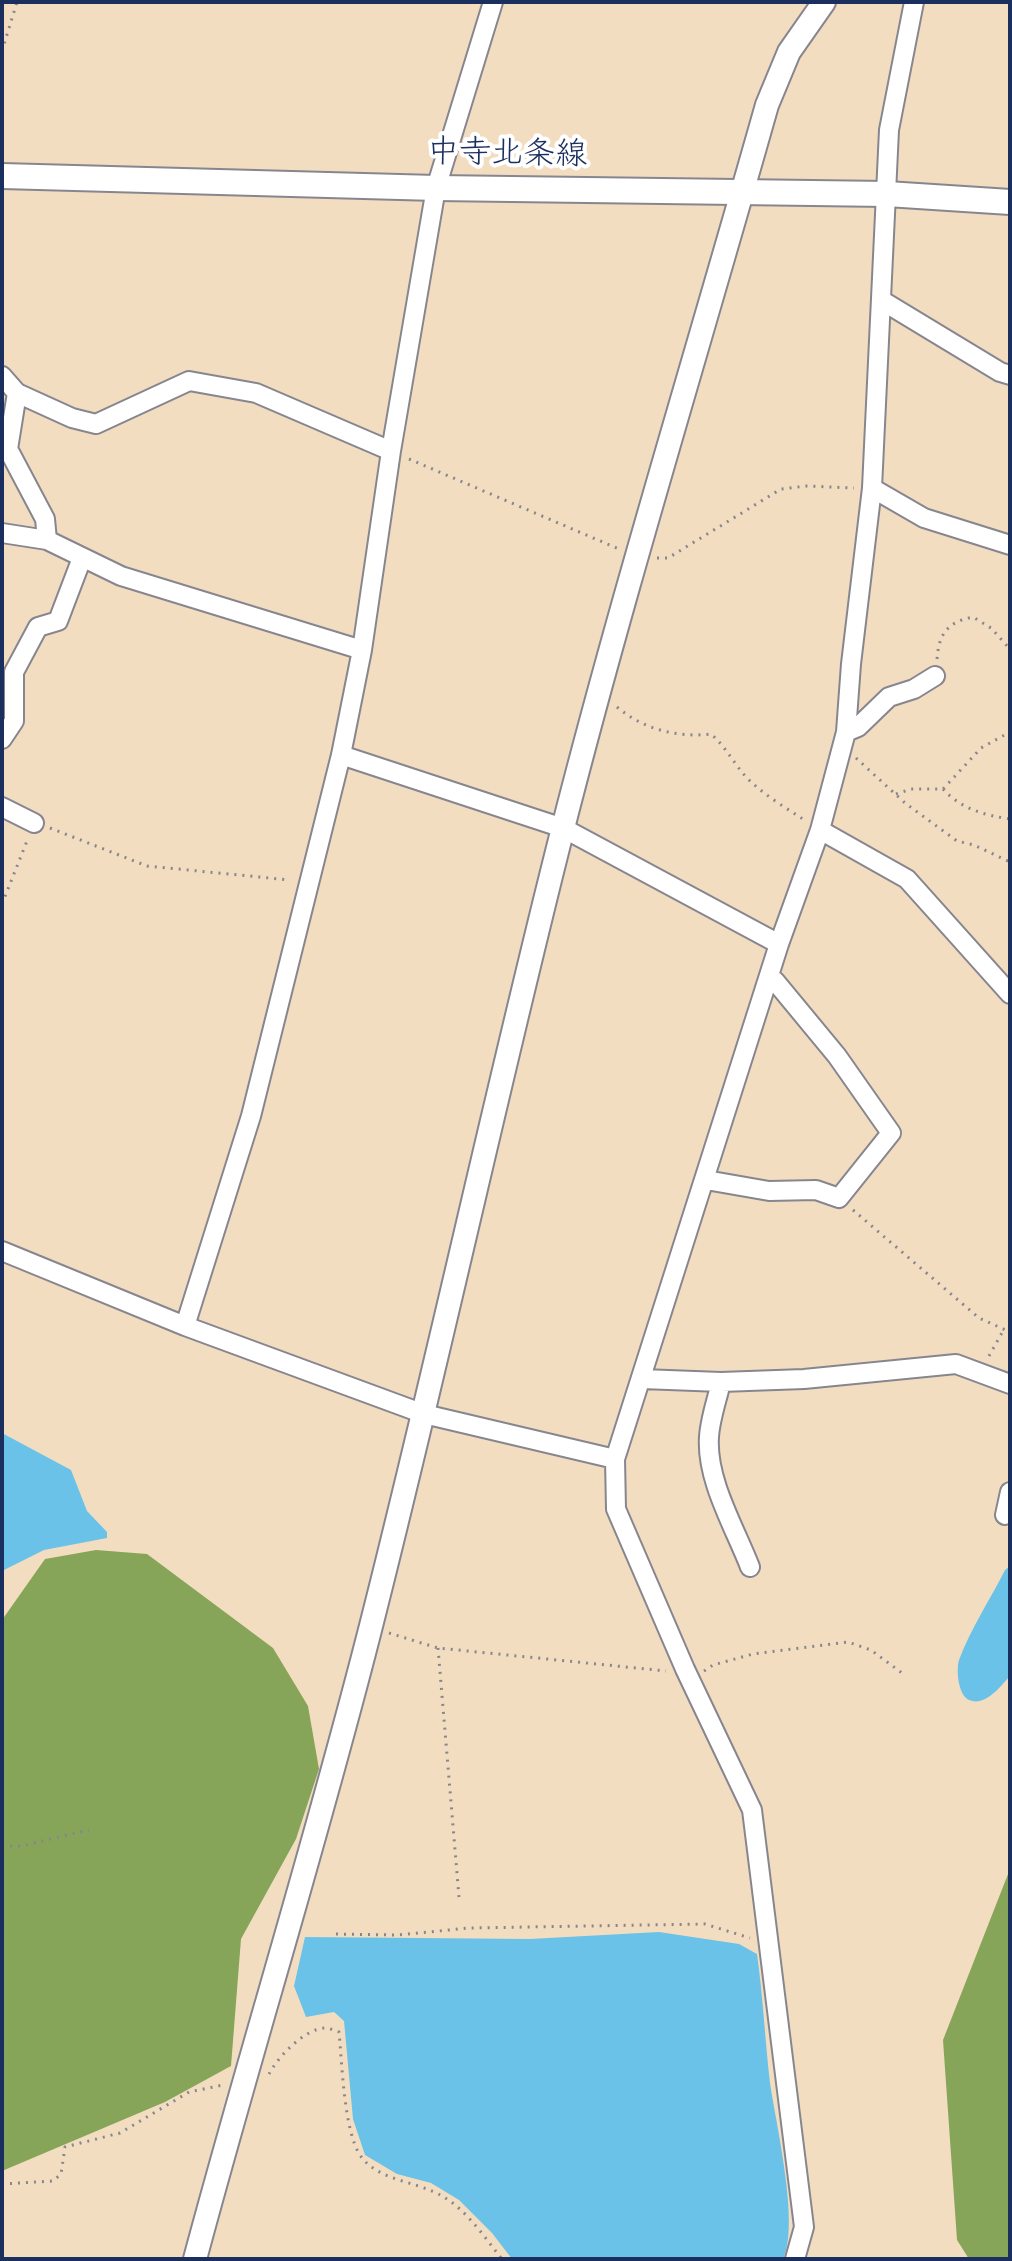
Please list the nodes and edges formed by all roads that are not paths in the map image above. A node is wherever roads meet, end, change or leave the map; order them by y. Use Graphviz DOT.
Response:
graph roads {
  1 [pos="493,2"];
  2 [pos="824,2"];
  3 [pos="914,2"];
  4 [pos="2,176"];
  5 [pos="436,188"];
  6 [pos="742,194"];
  7 [pos="887,194"];
  8 [pos="1010,202"];
  9 [pos="881,300"];
  10 [pos="1010,375"];
  11 [pos="2,376"];
  12 [pos="17,393"];
  13 [pos="5,449"];
  14 [pos="391,451"];
  15 [pos="872,488"];
  16 [pos="2,533"];
  17 [pos="47,540"];
  18 [pos="1010,545"];
  19 [pos="82,558"];
  20 [pos="362,650"];
  21 [pos="8,669"];
  22 [pos="935,676"];
  23 [pos="846,732"];
  24 [pos="2,739"];
  25 [pos="341,755"];
  26 [pos="2,807"];
  27 [pos="34,823"];
  28 [pos="563,828"];
  29 [pos="820,830"];
  30 [pos="779,944"];
  31 [pos="768,980"];
  32 [pos="1010,994"];
  33 [pos="706,1180"];
  34 [pos="2,1251"];
  35 [pos="185,1326"];
  36 [pos="642,1379"];
  37 [pos="721,1382"];
  38 [pos="1010,1384"];
  39 [pos="424,1414"];
  40 [pos="615,1459"];
  41 [pos="1010,1492"];
  42 [pos="1005,1515"];
  43 [pos="750,1567"];
  44 [pos="195,2259"];
  45 [pos="795,2259"];
  1 -- 5 [label="street"];
  2 -- 6 [label="street"];
  3 -- 7 [label="street"];
  4 -- 5 [label="main road, 中寺北条線"];
  5 -- 6 [label="main road, 中寺北条線"];
  5 -- 14 [label="street"];
  6 -- 7 [label="main road, 中寺北条線"];
  6 -- 28 [label="street"];
  7 -- 8 [label="main road, 中寺北条線"];
  7 -- 9 [label="street"];
  9 -- 10 [label="street"];
  9 -- 15 [label="street"];
  11 -- 12 [label="street"];
  12 -- 13 [label="street"];
  12 -- 14 [label="street"];
  13 -- 17 [label="street"];
  14 -- 20 [label="street"];
  15 -- 18 [label="street"];
  15 -- 23 [label="street"];
  16 -- 17 [label="street"];
  17 -- 19 [label="street"];
  19 -- 20 [label="street"];
  19 -- 21 [label="street"];
  20 -- 25 [label="street"];
  21 -- 24 [label="street"];
  22 -- 23 [label="street"];
  23 -- 29 [label="street"];
  25 -- 28 [label="street"];
  25 -- 35 [label="street"];
  26 -- 27 [label="street"];
  28 -- 30 [label="street"];
  28 -- 39 [label="street"];
  29 -- 30 [label="street"];
  29 -- 32 [label="street"];
  30 -- 31 [label="street"];
  31 -- 33 [label="street"];
  31 -- 33 [label="street"];
  33 -- 36 [label="street"];
  34 -- 35 [label="street"];
  35 -- 39 [label="street"];
  36 -- 37 [label="street"];
  36 -- 40 [label="street"];
  37 -- 38 [label="street"];
  37 -- 43 [label="street"];
  39 -- 40 [label="street"];
  39 -- 44 [label="street"];
  40 -- 45 [label="street"];
  41 -- 42 [label="street"];
}
